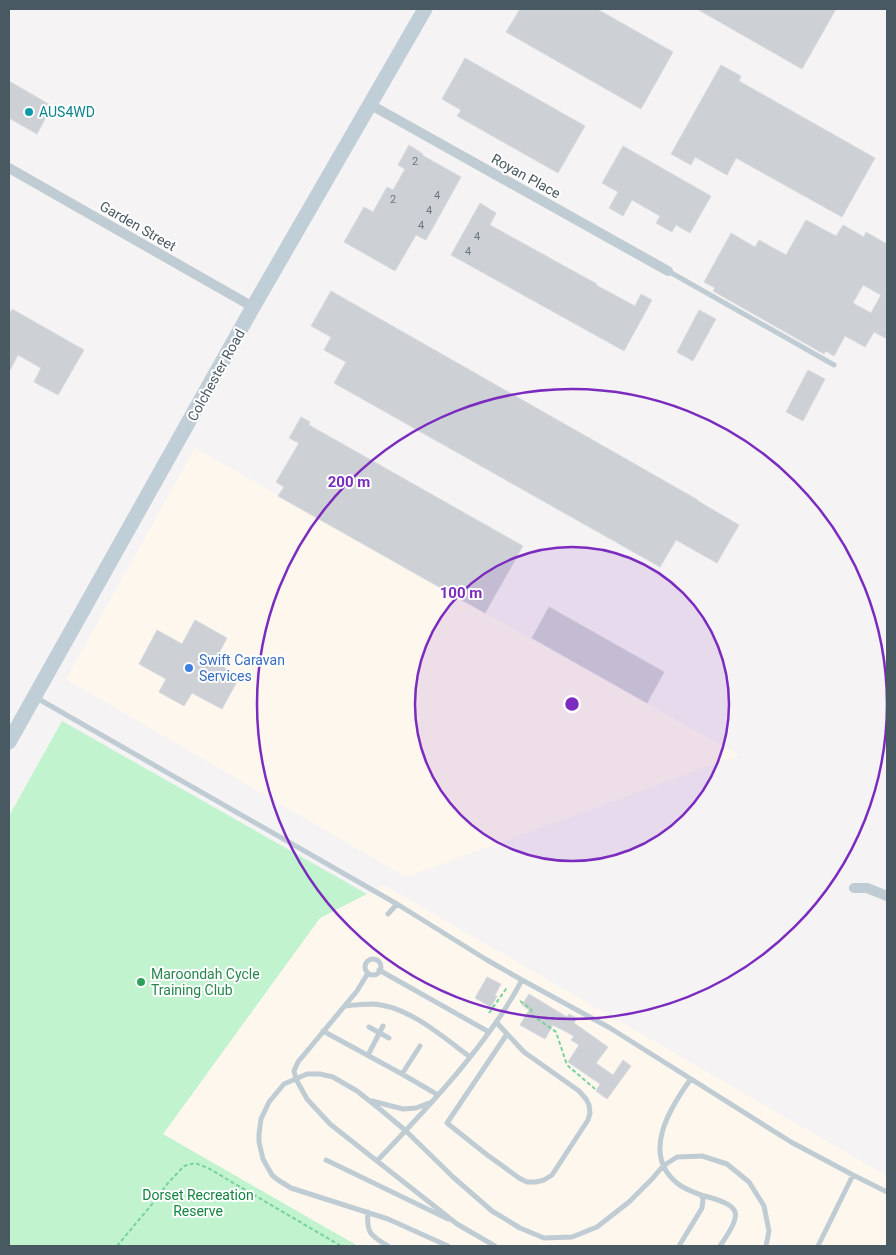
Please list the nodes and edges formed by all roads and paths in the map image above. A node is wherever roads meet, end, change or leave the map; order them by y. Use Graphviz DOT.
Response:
graph roads {
  1 [pos="425,9"];
  2 [pos="371,105"];
  3 [pos="9,168"];
  4 [pos="668,271"];
  5 [pos="254,307"];
  6 [pos="834,365"];
  7 [pos="35,696"];
  8 [pos="9,742"];
  9 [pos="854,888"];
  10 [pos="887,896"];
  11 [pos="397,904"];
  12 [pos="388,914"];
  13 [pos="380,970"];
  14 [pos="368,973"];
  15 [pos="522,980"];
  16 [pos="510,987"];
  17 [pos="520,1001"];
  18 [pos="345,1006"];
  19 [pos="489,1013"];
  20 [pos="496,1022"];
  21 [pos="383,1026"];
  22 [pos="369,1027"];
  23 [pos="323,1031"];
  24 [pos="489,1032"];
  25 [pos="379,1034"];
  26 [pos="507,1034"];
  27 [pos="389,1038"];
  28 [pos="420,1046"];
  29 [pos="368,1055"];
  30 [pos="470,1056"];
  31 [pos="402,1074"];
  32 [pos="296,1079"];
  33 [pos="690,1080"];
  34 [pos="595,1090"];
  35 [pos="438,1095"];
  36 [pos="369,1100"];
  37 [pos="432,1102"];
  38 [pos="406,1131"];
  39 [pos="326,1160"];
  40 [pos="377,1161"];
  41 [pos="663,1166"];
  42 [pos="853,1176"];
  43 [pos="887,1192"];
  44 [pos="701,1194"];
  45 [pos="368,1212"];
  46 [pos="457,1224"];
  47 [pos="117,1246"];
  48 [pos="341,1246"];
  49 [pos="388,1246"];
  50 [pos="448,1246"];
  51 [pos="495,1246"];
  52 [pos="679,1246"];
  53 [pos="720,1246"];
  54 [pos="766,1246"];
  55 [pos="818,1246"];
  1 -- 2 [label="main road, Colchester Road"];
  2 -- 4 [label="street, Royan Place"];
  2 -- 5 [label="main road, Colchester Road"];
  3 -- 5 [label="street, Garden Street"];
  4 -- 6 [label="lane"];
  5 -- 7 [label="main road, Colchester Road"];
  7 -- 8 [label="main road, Colchester Road"];
  7 -- 11 [label="lane"];
  9 -- 10 [label="street"];
  11 -- 12 [label="lane"];
  11 -- 15 [label="lane"];
  13 -- 14 [label="lane"];
  13 -- 14 [label="lane"];
  13 -- 24 [label="lane"];
  14 -- 18 [label="lane"];
  15 -- 20 [label="lane"];
  15 -- 33 [label="lane"];
  16 -- 19 [label="path"];
  17 -- 34 [label="path"];
  18 -- 23 [label="lane"];
  18 -- 30 [label="lane"];
  20 -- 24 [label="lane"];
  20 -- 26 [label="lane"];
  21 -- 25 [label="lane"];
  22 -- 25 [label="lane"];
  23 -- 29 [label="lane"];
  23 -- 32 [label="lane"];
  24 -- 30 [label="lane"];
  25 -- 27 [label="lane"];
  25 -- 29 [label="lane"];
  26 -- 26 [label="lane"];
  28 -- 31 [label="lane"];
  29 -- 31 [label="lane"];
  30 -- 35 [label="lane"];
  31 -- 35 [label="lane"];
  32 -- 36 [label="lane"];
  32 -- 40 [label="lane"];
  32 -- 45 [label="lane"];
  33 -- 41 [label="lane"];
  33 -- 42 [label="lane"];
  35 -- 37 [label="lane"];
  36 -- 37 [label="lane"];
  36 -- 38 [label="lane"];
  37 -- 38 [label="lane"];
  38 -- 40 [label="lane"];
  38 -- 41 [label="lane"];
  39 -- 46 [label="lane"];
  40 -- 46 [label="lane"];
  41 -- 44 [label="lane"];
  41 -- 54 [label="lane"];
  42 -- 43 [label="lane"];
  42 -- 55 [label="lane"];
  44 -- 52 [label="lane"];
  44 -- 53 [label="lane"];
  45 -- 49 [label="lane"];
  45 -- 50 [label="lane"];
  46 -- 51 [label="lane"];
  47 -- 48 [label="path"];
}
